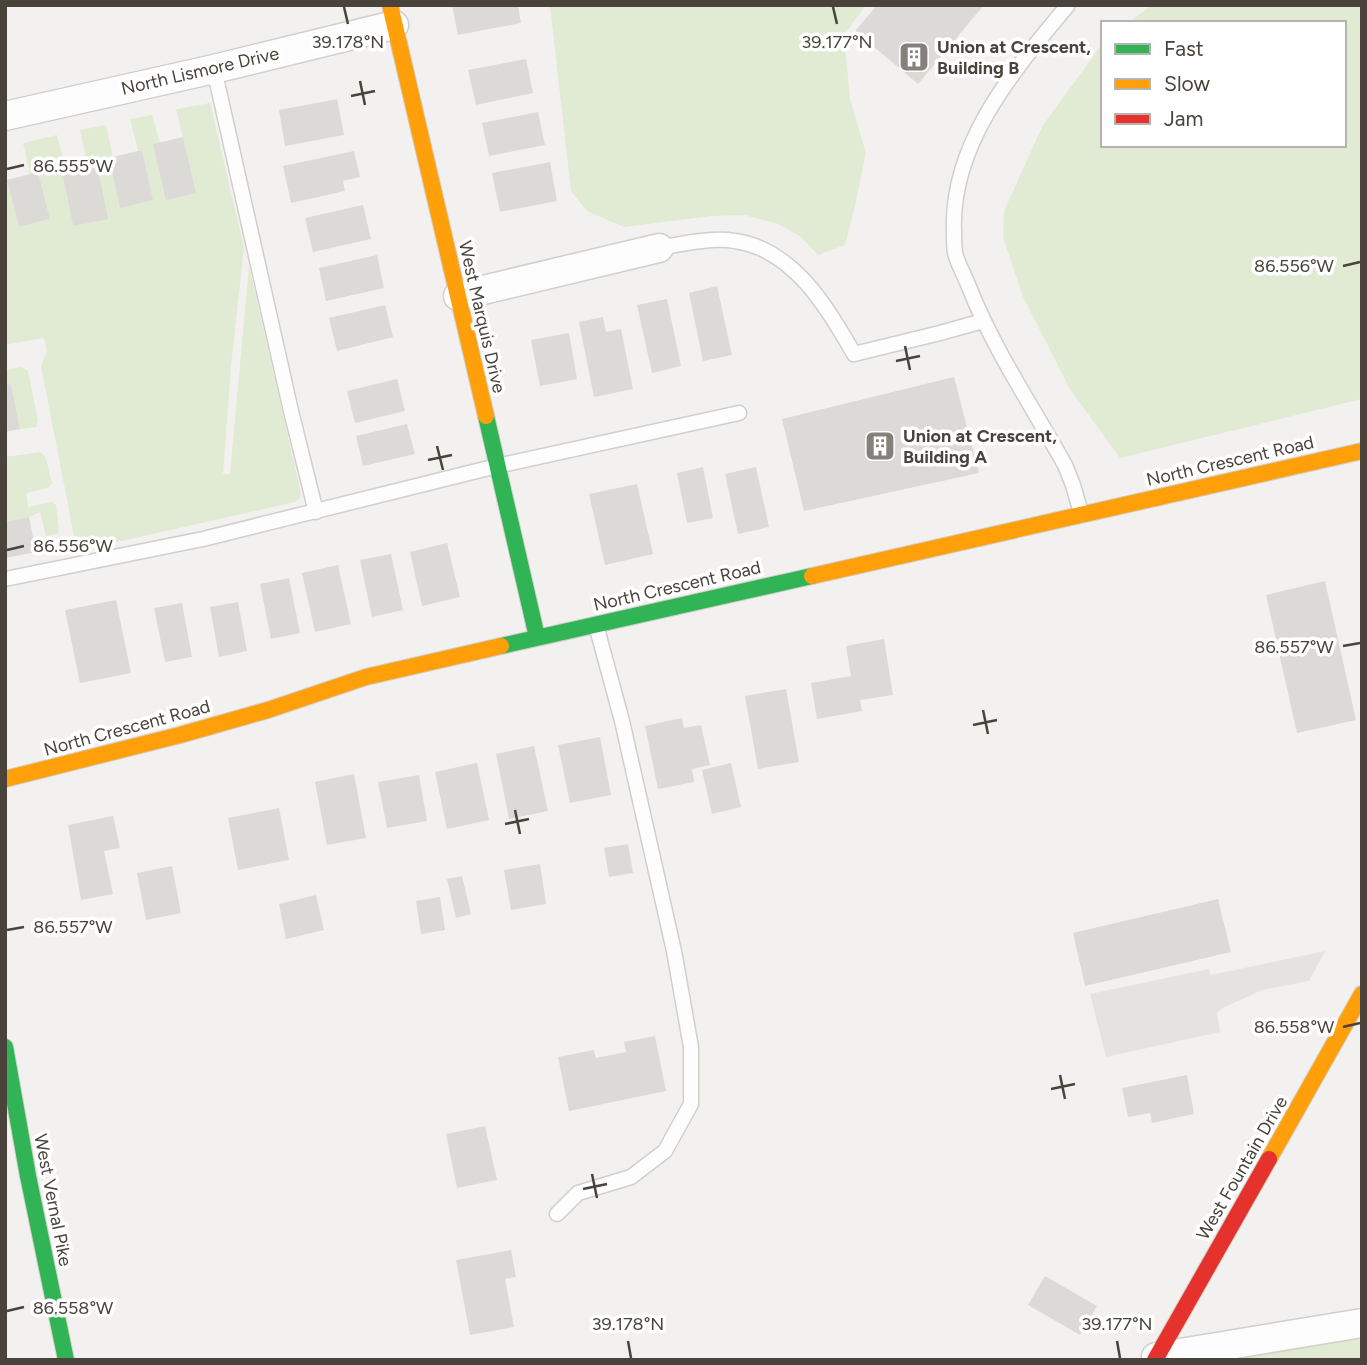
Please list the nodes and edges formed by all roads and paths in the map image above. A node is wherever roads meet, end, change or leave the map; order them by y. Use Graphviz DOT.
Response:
graph roads {
  1 [pos="1068,5"];
  2 [pos="392,15"];
  3 [pos="214,69"];
  4 [pos="5,116"];
  5 [pos="659,248"];
  6 [pos="458,296"];
  7 [pos="983,321"];
  8 [pos="738,413"];
  9 [pos="1362,451"];
  10 [pos="497,467"];
  11 [pos="317,512"];
  12 [pos="1081,515"];
  13 [pos="5,579"];
  14 [pos="596,624"];
  15 [pos="537,637"];
  16 [pos="5,779"];
  17 [pos="1362,994"];
  18 [pos="5,1048"];
  19 [pos="557,1213"];
  20 [pos="1362,1324"];
  21 [pos="1156,1358"];
  22 [pos="66,1360"];
  1 -- 7 [label="lane"];
  2 -- 3 [label="street, North Lismore Drive"];
  2 -- 6 [label="street, West Marquis Drive"];
  3 -- 4 [label="street, North Lismore Drive"];
  3 -- 11 [label="lane"];
  5 -- 6 [label="street"];
  5 -- 7 [label="lane"];
  6 -- 10 [label="street, West Marquis Drive"];
  7 -- 12 [label="lane"];
  8 -- 10 [label="lane"];
  9 -- 12 [label="street, North Crescent Road"];
  10 -- 11 [label="lane"];
  10 -- 15 [label="street, West Marquis Drive"];
  11 -- 13 [label="lane"];
  12 -- 14 [label="street, North Crescent Road"];
  14 -- 15 [label="street, North Crescent Road"];
  14 -- 19 [label="lane"];
  15 -- 16 [label="street, North Crescent Road"];
  17 -- 21 [label="street, West Fountain Drive"];
  18 -- 22 [label="street, West Vernal Pike"];
  20 -- 21 [label="street"];
}
